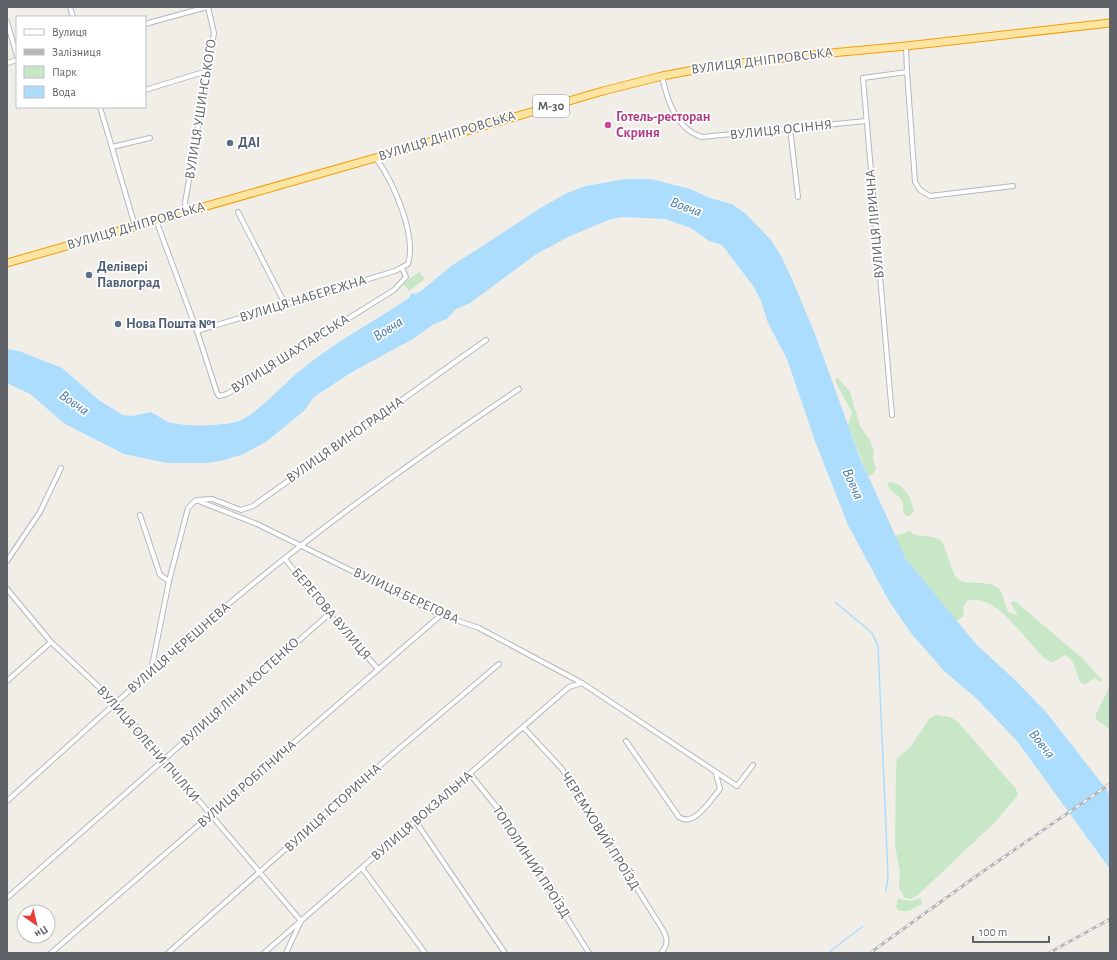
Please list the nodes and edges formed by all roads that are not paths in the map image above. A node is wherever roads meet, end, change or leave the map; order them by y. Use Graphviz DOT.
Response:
graph roads {
  1 [pos="207,7"];
  2 [pos="7,22"];
  3 [pos="1110,23"];
  4 [pos="146,24"];
  5 [pos="906,46"];
  6 [pos="16,53"];
  7 [pos="207,71"];
  8 [pos="907,72"];
  9 [pos="662,76"];
  10 [pos="146,90"];
  11 [pos="100,108"];
  12 [pos="866,121"];
  13 [pos="790,128"];
  14 [pos="150,138"];
  15 [pos="112,147"];
  16 [pos="376,158"];
  17 [pos="1013,186"];
  18 [pos="798,197"];
  19 [pos="187,211"];
  20 [pos="238,212"];
  21 [pos="156,220"];
  22 [pos="135,226"];
  23 [pos="7,262"];
  24 [pos="402,268"];
  25 [pos="285,304"];
  26 [pos="197,331"];
  27 [pos="486,340"];
  28 [pos="519,388"];
  29 [pos="892,414"];
  30 [pos="61,468"];
  31 [pos="196,500"];
  32 [pos="140,515"];
  33 [pos="301,547"];
  34 [pos="285,558"];
  35 [pos="7,561"];
  36 [pos="169,580"];
  37 [pos="7,589"];
  38 [pos="329,614"];
  39 [pos="441,615"];
  40 [pos="51,642"];
  41 [pos="499,664"];
  42 [pos="378,669"];
  43 [pos="151,671"];
  44 [pos="7,681"];
  45 [pos="582,683"];
  46 [pos="116,704"];
  47 [pos="524,728"];
  48 [pos="626,741"];
  49 [pos="164,760"];
  50 [pos="753,765"];
  51 [pos="716,773"];
  52 [pos="470,774"];
  53 [pos="7,801"];
  54 [pos="210,816"];
  55 [pos="416,822"];
  56 [pos="362,868"];
  57 [pos="260,873"];
  58 [pos="7,898"];
  59 [pos="301,921"];
  60 [pos="52,953"];
  61 [pos="168,953"];
  62 [pos="264,953"];
  63 [pos="286,953"];
  64 [pos="425,953"];
  65 [pos="505,953"];
  66 [pos="589,953"];
  67 [pos="661,953"];
  1 -- 4 [label="street"];
  1 -- 7 [label="street, ВУЛИЦЯ УШИНСЬКОГО"];
  2 -- 6 [label="street"];
  3 -- 5 [label="highway, ВУЛИЦЯ ДНІПРОВСЬКА / М-30"];
  5 -- 8 [label="street"];
  5 -- 9 [label="highway, ВУЛИЦЯ ДНІПРОВСЬКА / М-30"];
  7 -- 10 [label="street"];
  7 -- 19 [label="street, ВУЛИЦЯ УШИНСЬКОГО"];
  8 -- 12 [label="street, ВУЛИЦЯ ЛІРИЧНА"];
  8 -- 17 [label="street"];
  9 -- 13 [label="street, ВУЛИЦЯ ОСІННЯ"];
  9 -- 16 [label="highway, ВУЛИЦЯ ДНІПРОВСЬКА / М-30"];
  11 -- 15 [label="street"];
  12 -- 13 [label="street, ВУЛИЦЯ ОСІННЯ"];
  12 -- 29 [label="street, ВУЛИЦЯ ЛІРИЧНА"];
  13 -- 18 [label="street"];
  14 -- 15 [label="street"];
  15 -- 22 [label="street"];
  16 -- 19 [label="highway, ВУЛИЦЯ ДНІПРОВСЬКА / М-30"];
  16 -- 24 [label="street, ВУЛИЦЯ НАБЕРЕЖНА"];
  19 -- 21 [label="highway, ВУЛИЦЯ ДНІПРОВСЬКА / М-30"];
  20 -- 25 [label="street"];
  21 -- 22 [label="highway, ВУЛИЦЯ ДНІПРОВСЬКА / М-30"];
  21 -- 26 [label="street, ВУЛИЦЯ ШАХТАРСЬКА"];
  22 -- 23 [label="highway, ВУЛИЦЯ ДНІПРОВСЬКА / М-30"];
  24 -- 25 [label="street, ВУЛИЦЯ НАБЕРЕЖНА"];
  24 -- 26 [label="street, ВУЛИЦЯ ШАХТАРСЬКА"];
  25 -- 26 [label="street, ВУЛИЦЯ НАБЕРЕЖНА"];
  27 -- 31 [label="street, ВУЛИЦЯ ВИНОГРАДНА"];
  28 -- 33 [label="street"];
  30 -- 35 [label="street"];
  31 -- 33 [label="street, ВУЛИЦЯ БЕРЕГОВА"];
  31 -- 36 [label="street"];
  32 -- 36 [label="street"];
  33 -- 34 [label="street, ВУЛИЦЯ ЧЕРЕШНЕВА"];
  33 -- 39 [label="street, ВУЛИЦЯ БЕРЕГОВА"];
  34 -- 38 [label="street, БЕРЕГОВА ВУЛИЦЯ"];
  34 -- 43 [label="street, ВУЛИЦЯ ЧЕРЕШНЕВА"];
  36 -- 43 [label="street"];
  37 -- 40 [label="street, ВУЛИЦЯ ОЛЕНИ ПЧІЛКИ"];
  38 -- 42 [label="street, БЕРЕГОВА ВУЛИЦЯ"];
  38 -- 49 [label="street, ВУЛИЦЯ ЛІНИ КОСТЕНКО"];
  39 -- 42 [label="street, ВУЛИЦЯ РОБІТНИЧА"];
  39 -- 45 [label="street, ВУЛИЦЯ БЕРЕГОВА"];
  40 -- 44 [label="street"];
  40 -- 46 [label="street, ВУЛИЦЯ ОЛЕНИ ПЧІЛКИ"];
  41 -- 57 [label="street, ВУЛИЦЯ ІСТОРИЧНА"];
  42 -- 54 [label="street, ВУЛИЦЯ РОБІТНИЧА"];
  43 -- 46 [label="street, ВУЛИЦЯ ЧЕРЕШНЕВА"];
  45 -- 47 [label="street, ВУЛИЦЯ ВОКЗАЛЬНА"];
  45 -- 51 [label="street, ВУЛИЦЯ БЕРЕГОВА"];
  46 -- 49 [label="street, ВУЛИЦЯ ОЛЕНИ ПЧІЛКИ"];
  46 -- 53 [label="street, ВУЛИЦЯ ЧЕРЕШНЕВА"];
  47 -- 52 [label="street, ВУЛИЦЯ ВОКЗАЛЬНА"];
  47 -- 67 [label="street, ЧЕРЕМХОВИЙ ПРОЇЗД"];
  48 -- 51 [label="street"];
  49 -- 54 [label="street, ВУЛИЦЯ ОЛЕНИ ПЧІЛКИ"];
  49 -- 58 [label="street, ВУЛИЦЯ ЛІНИ КОСТЕНКО"];
  50 -- 51 [label="street, ВУЛИЦЯ БЕРЕГОВА"];
  52 -- 55 [label="street, ВУЛИЦЯ ВОКЗАЛЬНА"];
  52 -- 66 [label="street, ТОПОЛИНИЙ ПРОЇЗД"];
  54 -- 57 [label="street, ВУЛИЦЯ ОЛЕНИ ПЧІЛКИ"];
  54 -- 60 [label="street, ВУЛИЦЯ РОБІТНИЧА"];
  55 -- 56 [label="street, ВУЛИЦЯ ВОКЗАЛЬНА"];
  55 -- 65 [label="street"];
  56 -- 59 [label="street, ВУЛИЦЯ ВОКЗАЛЬНА"];
  56 -- 64 [label="street"];
  57 -- 59 [label="street, ВУЛИЦЯ ОЛЕНИ ПЧІЛКИ"];
  57 -- 61 [label="street, ВУЛИЦЯ ІСТОРИЧНА"];
  59 -- 62 [label="street, ВУЛИЦЯ ВОКЗАЛЬНА"];
  59 -- 63 [label="street"];
}
